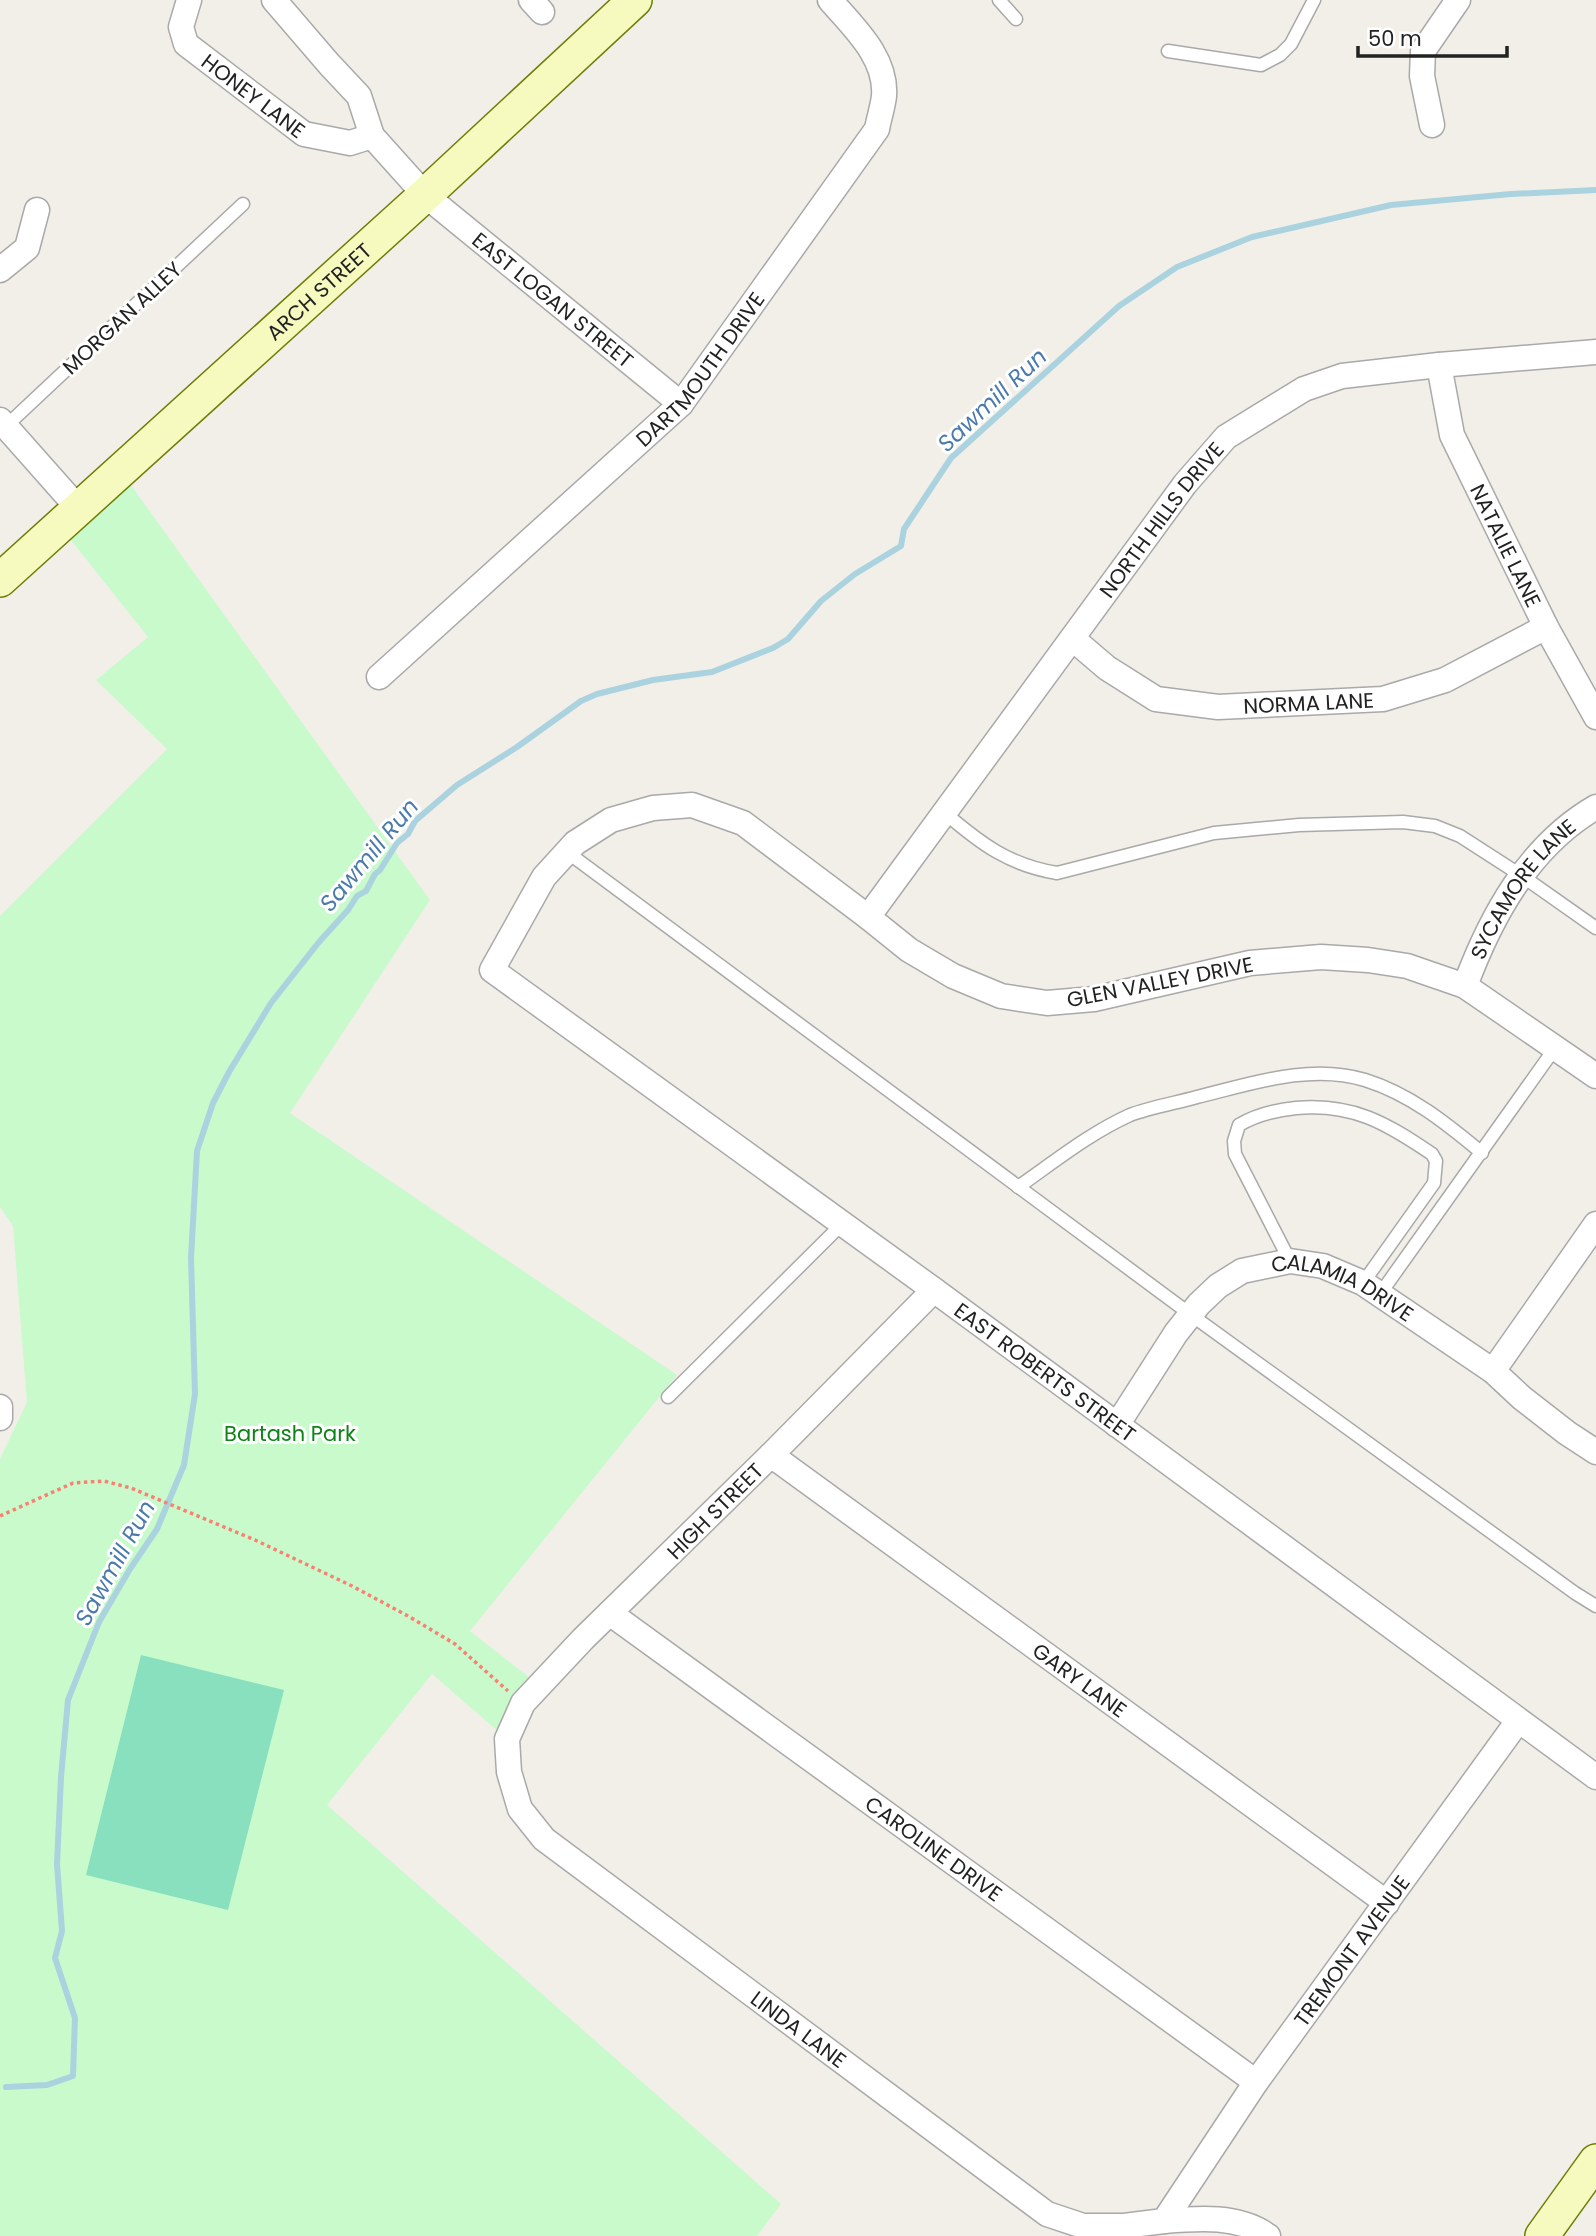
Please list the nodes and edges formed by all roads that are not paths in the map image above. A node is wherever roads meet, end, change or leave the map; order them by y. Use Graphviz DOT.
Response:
graph roads {
  1 [pos="189,0"];
  2 [pos="274,0"];
  3 [pos="635,0"];
  4 [pos="830,0"];
  5 [pos="999,0"];
  6 [pos="1314,0"];
  7 [pos="1458,0"];
  8 [pos="1016,19"];
  9 [pos="1168,51"];
  10 [pos="1432,125"];
  11 [pos="372,136"];
  12 [pos="425,195"];
  13 [pos="243,204"];
  14 [pos="37,210"];
  15 [pos="0,270"];
  16 [pos="1596,352"];
  17 [pos="1438,365"];
  18 [pos="681,404"];
  19 [pos="2,426"];
  20 [pos="78,508"];
  21 [pos="0,580"];
  22 [pos="1546,627"];
  23 [pos="1073,639"];
  24 [pos="379,677"];
  25 [pos="1596,717"];
  26 [pos="1596,807"];
  27 [pos="945,813"];
  28 [pos="567,852"];
  29 [pos="1522,876"];
  30 [pos="869,917"];
  31 [pos="1596,928"];
  32 [pos="492,970"];
  33 [pos="1465,986"];
  34 [pos="1555,1048"];
  35 [pos="1596,1076"];
  36 [pos="1482,1153"];
  37 [pos="1018,1187"];
  38 [pos="842,1224"];
  39 [pos="1596,1224"];
  40 [pos="1290,1261"];
  41 [pos="1372,1288"];
  42 [pos="934,1290"];
  43 [pos="1190,1314"];
  44 [pos="1493,1370"];
  45 [pos="668,1397"];
  46 [pos="0,1408"];
  47 [pos="0,1418"];
  48 [pos="1117,1425"];
  49 [pos="1596,1452"];
  50 [pos="771,1455"];
  51 [pos="1596,1606"];
  52 [pos="611,1614"];
  53 [pos="1518,1721"];
  54 [pos="507,1738"];
  55 [pos="1596,1777"];
  56 [pos="1387,1903"];
  57 [pos="1256,2082"];
  58 [pos="1596,2161"];
  59 [pos="1164,2221"];
  60 [pos="1268,2236"];
  61 [pos="1542,2236"];
  1 -- 11 [label="street, HONEY LANE"];
  2 -- 11 [label="street"];
  3 -- 12 [label="street, ARCH STREET"];
  4 -- 18 [label="street, DARTMOUTH DRIVE"];
  5 -- 8 [label="lane"];
  6 -- 9 [label="lane"];
  7 -- 10 [label="street"];
  11 -- 12 [label="street"];
  12 -- 18 [label="street, EAST LOGAN STREET"];
  12 -- 20 [label="street, ARCH STREET"];
  13 -- 19 [label="lane, MORGAN ALLEY"];
  14 -- 15 [label="street"];
  16 -- 17 [label="street, NORTH HILLS DRIVE"];
  17 -- 22 [label="street, NATALIE LANE"];
  17 -- 23 [label="street, NORTH HILLS DRIVE"];
  18 -- 24 [label="street, DARTMOUTH DRIVE"];
  19 -- 20 [label="street"];
  20 -- 21 [label="street, ARCH STREET"];
  22 -- 23 [label="street, NORMA LANE"];
  22 -- 25 [label="street, NATALIE LANE"];
  23 -- 27 [label="street, NORTH HILLS DRIVE"];
  26 -- 29 [label="street, SYCAMORE LANE"];
  27 -- 29 [label="lane"];
  27 -- 30 [label="street, NORTH HILLS DRIVE"];
  28 -- 30 [label="street, GLEN VALLEY DRIVE"];
  28 -- 32 [label="street, GLEN VALLEY DRIVE"];
  28 -- 37 [label="lane"];
  29 -- 31 [label="lane"];
  29 -- 33 [label="street, SYCAMORE LANE"];
  30 -- 33 [label="street, GLEN VALLEY DRIVE"];
  32 -- 38 [label="street, EAST ROBERTS STREET"];
  33 -- 34 [label="street, GLEN VALLEY DRIVE"];
  34 -- 35 [label="street, GLEN VALLEY DRIVE"];
  34 -- 36 [label="lane"];
  36 -- 37 [label="lane"];
  36 -- 41 [label="lane"];
  37 -- 43 [label="lane"];
  38 -- 42 [label="street, EAST ROBERTS STREET"];
  38 -- 45 [label="lane"];
  39 -- 44 [label="street"];
  40 -- 41 [label="street, CALAMIA DRIVE"];
  40 -- 41 [label="lane"];
  40 -- 43 [label="street, CALAMIA DRIVE"];
  41 -- 44 [label="street, CALAMIA DRIVE"];
  42 -- 48 [label="street, EAST ROBERTS STREET"];
  42 -- 50 [label="street, HIGH STREET"];
  43 -- 48 [label="street, CALAMIA DRIVE"];
  43 -- 51 [label="lane"];
  44 -- 49 [label="street, CALAMIA DRIVE"];
  46 -- 47 [label="street"];
  48 -- 53 [label="street, EAST ROBERTS STREET"];
  50 -- 52 [label="street, HIGH STREET"];
  50 -- 56 [label="street, GARY LANE"];
  52 -- 54 [label="street, HIGH STREET"];
  52 -- 57 [label="street, CAROLINE DRIVE"];
  53 -- 55 [label="street, EAST ROBERTS STREET"];
  53 -- 56 [label="street, TREMONT AVENUE"];
  54 -- 59 [label="street, LINDA LANE"];
  56 -- 57 [label="street, TREMONT AVENUE"];
  57 -- 59 [label="street, TREMONT AVENUE"];
  58 -- 61 [label="street"];
  59 -- 60 [label="street, LINDA LANE"];
}
